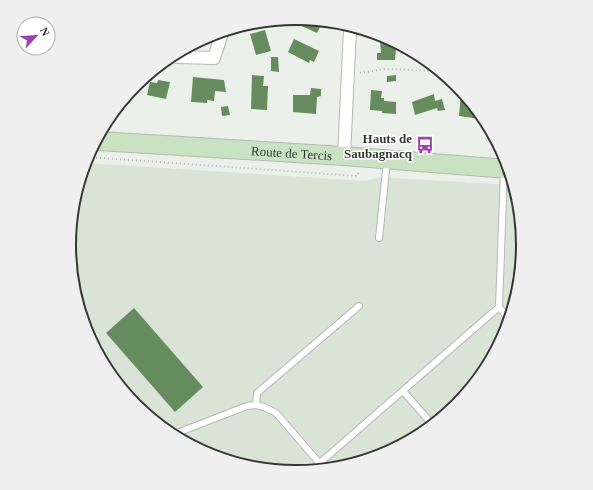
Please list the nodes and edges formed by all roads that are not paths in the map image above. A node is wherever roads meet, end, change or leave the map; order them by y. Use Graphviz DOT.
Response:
graph roads {
  1 [pos="350,31"];
  2 [pos="220,39"];
  3 [pos="182,57"];
  4 [pos="103,141"];
  5 [pos="344,156"];
  6 [pos="387,160"];
  7 [pos="503,169"];
  8 [pos="506,176"];
  9 [pos="379,238"];
  10 [pos="359,306"];
  11 [pos="499,307"];
  12 [pos="505,315"];
  13 [pos="403,392"];
  14 [pos="256,405"];
  15 [pos="429,421"];
  16 [pos="180,432"];
  17 [pos="323,463"];
  18 [pos="320,464"];
  1 -- 5 [label="street"];
  2 -- 3 [label="street"];
  4 -- 5 [label="main road, Route de Tercis"];
  5 -- 6 [label="main road, Route de Tercis"];
  6 -- 7 [label="main road, Route de Tercis"];
  6 -- 9 [label="lane"];
  8 -- 11 [label="lane"];
  10 -- 14 [label="lane"];
  11 -- 12 [label="lane"];
  11 -- 13 [label="lane"];
  13 -- 15 [label="lane"];
  13 -- 17 [label="lane"];
  14 -- 16 [label="lane"];
  14 -- 18 [label="lane"];
}
